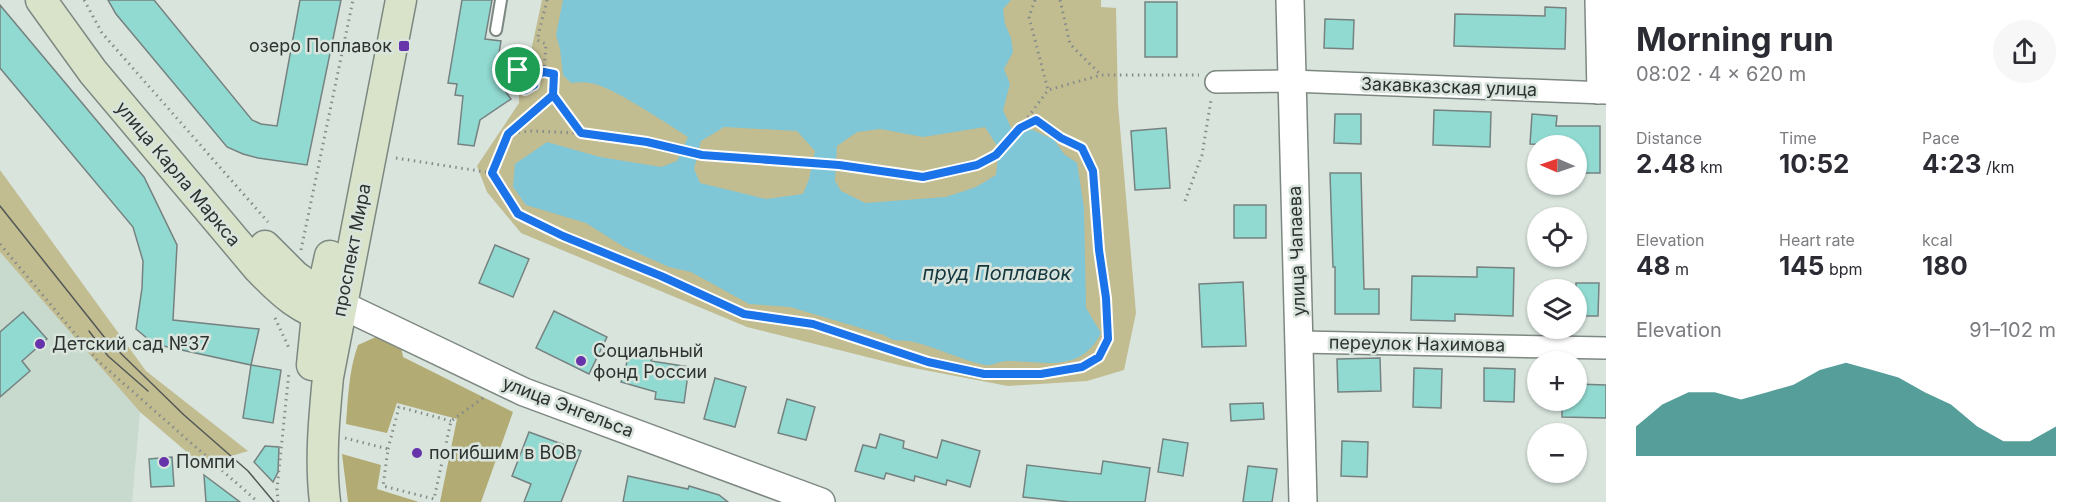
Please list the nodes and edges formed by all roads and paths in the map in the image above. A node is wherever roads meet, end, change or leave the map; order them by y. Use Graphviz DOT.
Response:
graph roads {
  1 [pos="41,0"];
  2 [pos="62,0"];
  3 [pos="84,0"];
  4 [pos="353,0"];
  5 [pos="381,0"];
  6 [pos="400,0"];
  7 [pos="501,0"];
  8 [pos="547,0"];
  9 [pos="1035,0"];
  10 [pos="1060,0"];
  11 [pos="1290,0"];
  12 [pos="1596,0"];
  13 [pos="496,30"];
  14 [pos="544,72"];
  15 [pos="536,74"];
  16 [pos="1101,75"];
  17 [pos="1291,81"];
  18 [pos="1216,82"];
  19 [pos="1048,90"];
  20 [pos="1602,93"];
  21 [pos="553,95"];
  22 [pos="1020,128"];
  23 [pos="581,133"];
  24 [pos="508,134"];
  25 [pos="386,156"];
  26 [pos="492,173"];
  27 [pos="1185,201"];
  28 [pos="271,227"];
  29 [pos="0,244"];
  30 [pos="301,247"];
  31 [pos="330,309"];
  32 [pos="1299,342"];
  33 [pos="1606,348"];
  34 [pos="290,363"];
  35 [pos="484,397"];
  36 [pos="452,421"];
  37 [pos="335,435"];
  38 [pos="388,448"];
  39 [pos="258,502"];
  40 [pos="278,502"];
  41 [pos="310,502"];
  42 [pos="325,502"];
  43 [pos="821,502"];
  44 [pos="1303,502"];
  1 -- 31 [label="main road, улица Карла Маркса"];
  2 -- 31 [label="main road, улица Карла Маркса"];
  3 -- 28 [label="path"];
  4 -- 30 [label="path"];
  5 -- 31 [label="main road, проспект Мира"];
  6 -- 31 [label="main road, проспект Мира"];
  7 -- 13 [label="lane"];
  8 -- 14 [label="path"];
  9 -- 19 [label="path"];
  10 -- 16 [label="path"];
  11 -- 17 [label="street, улица Чапаева"];
  12 -- 20 [label="street"];
  14 -- 15 [label="path"];
  14 -- 21 [label="path"];
  15 -- 15 [label="path"];
  16 -- 18 [label="path"];
  16 -- 19 [label="path"];
  17 -- 18 [label="street, Закавказская улица"];
  17 -- 20 [label="street, Закавказская улица"];
  17 -- 32 [label="street, улица Чапаева"];
  18 -- 27 [label="path"];
  19 -- 22 [label="path"];
  21 -- 23 [label="path"];
  21 -- 24 [label="path"];
  22 -- 23 [label="path"];
  22 -- 26 [label="path"];
  23 -- 24 [label="path"];
  24 -- 26 [label="path"];
  25 -- 26 [label="path"];
  29 -- 39 [label="path"];
  31 -- 41 [label="main road, проспект Мира"];
  31 -- 42 [label="main road, проспект Мира"];
  31 -- 43 [label="street, улица Энгельса"];
  32 -- 33 [label="street, переулок Нахимова"];
  32 -- 44 [label="street, улица Чапаева"];
  34 -- 40 [label="path"];
  35 -- 36 [label="path"];
  36 -- 38 [label="path"];
  36 -- 38 [label="path"];
  37 -- 38 [label="path"];
}
